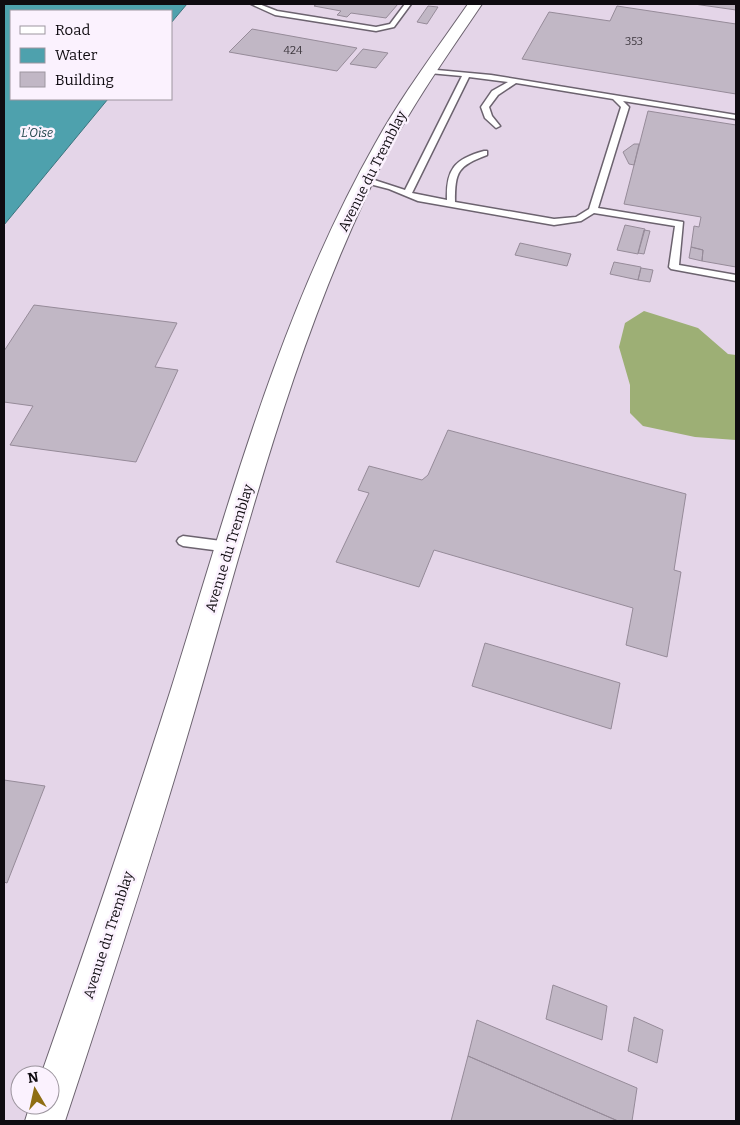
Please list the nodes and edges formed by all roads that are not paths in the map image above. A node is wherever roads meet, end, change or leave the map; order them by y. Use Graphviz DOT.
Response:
graph roads {
  1 [pos="254,4"];
  2 [pos="408,4"];
  3 [pos="476,4"];
  4 [pos="429,71"];
  5 [pos="466,76"];
  6 [pos="514,81"];
  7 [pos="615,97"];
  8 [pos="736,117"];
  9 [pos="496,126"];
  10 [pos="484,152"];
  11 [pos="365,180"];
  12 [pos="408,194"];
  13 [pos="451,204"];
  14 [pos="593,210"];
  15 [pos="736,278"];
  16 [pos="183,540"];
  17 [pos="229,547"];
  18 [pos="45,1121"];
  1 -- 2 [label="lane"];
  3 -- 4 [label="main road, Avenue du Tremblay"];
  4 -- 5 [label="lane"];
  4 -- 11 [label="main road, Avenue du Tremblay"];
  5 -- 6 [label="lane"];
  5 -- 12 [label="lane"];
  6 -- 7 [label="lane"];
  6 -- 9 [label="lane"];
  7 -- 8 [label="lane"];
  7 -- 14 [label="lane"];
  10 -- 13 [label="lane"];
  11 -- 12 [label="lane"];
  11 -- 17 [label="main road, Avenue du Tremblay"];
  12 -- 13 [label="lane"];
  13 -- 14 [label="lane"];
  14 -- 15 [label="lane"];
  16 -- 17 [label="lane"];
  17 -- 18 [label="main road, Avenue du Tremblay"];
}
